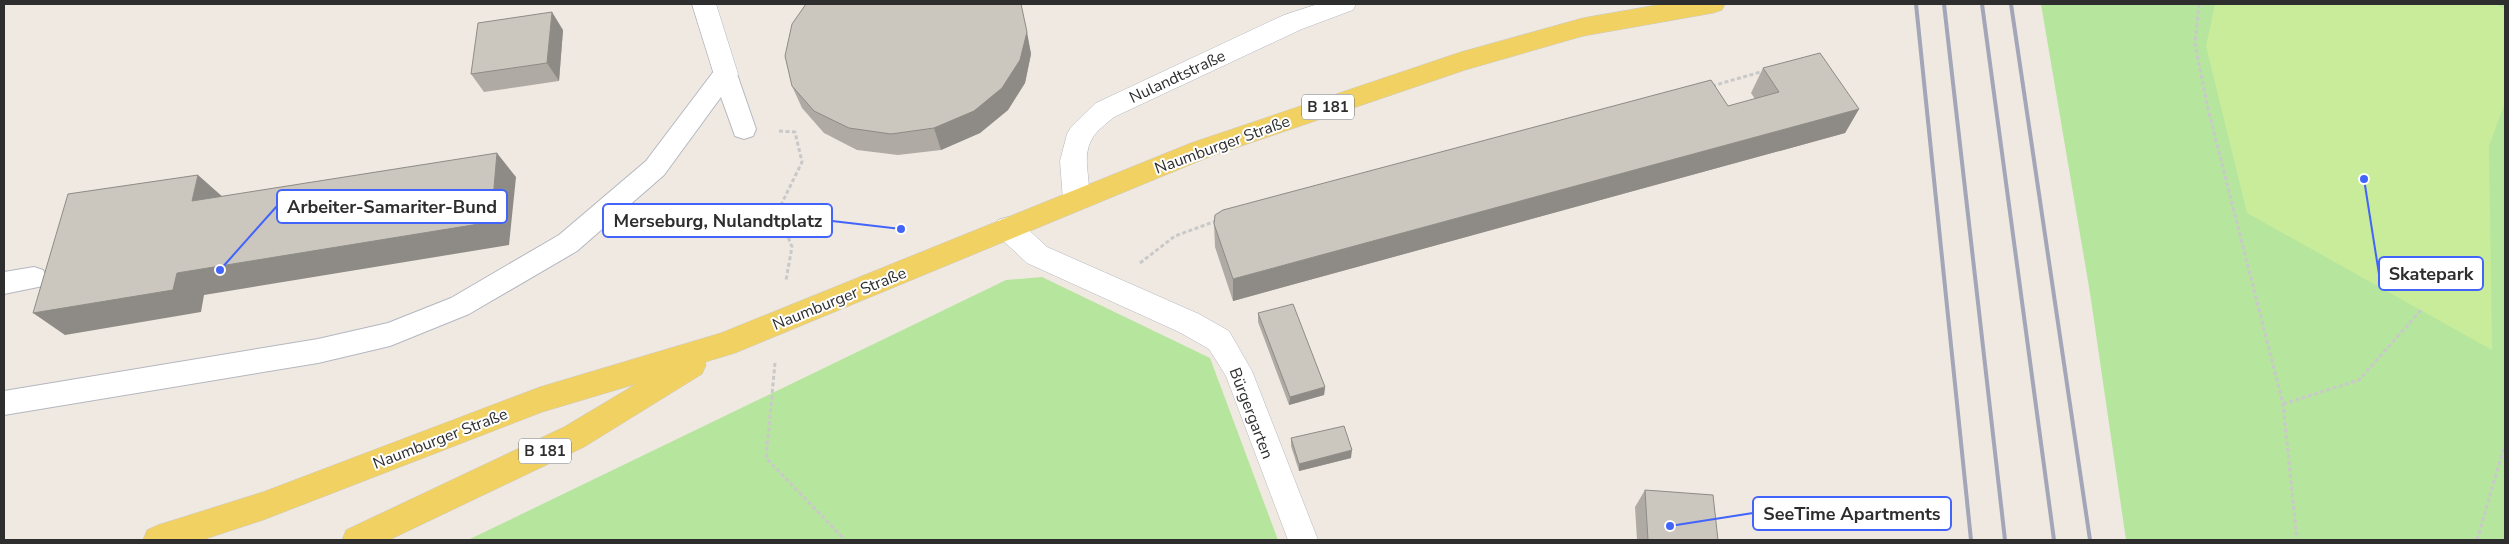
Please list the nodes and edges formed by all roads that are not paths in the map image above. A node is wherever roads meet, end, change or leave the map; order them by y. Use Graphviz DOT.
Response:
graph roads {
  1 [pos="704,4"];
  2 [pos="1344,4"];
  3 [pos="1641,4"];
  4 [pos="1713,4"];
  5 [pos="1583,27"];
  6 [pos="725,74"];
  7 [pos="744,129"];
  8 [pos="1076,200"];
  9 [pos="1008,228"];
  10 [pos="34,278"];
  11 [pos="4,284"];
  12 [pos="725,344"];
  13 [pos="4,402"];
  14 [pos="158,540"];
  15 [pos="357,540"];
  16 [pos="1303,540"];
  1 -- 6 [label="street"];
  2 -- 8 [label="street, Nulandtstraße"];
  3 -- 5 [label="main road, Naumburger Straße / B 181"];
  4 -- 5 [label="main road, Naumburger Straße / B 181"];
  5 -- 8 [label="main road, Naumburger Straße / B 181"];
  6 -- 7 [label="lane"];
  6 -- 13 [label="lane"];
  8 -- 9 [label="main road, Naumburger Straße / B 181"];
  9 -- 12 [label="main road, Naumburger Straße / B 181"];
  9 -- 16 [label="street, Bürgergarten"];
  10 -- 11 [label="lane"];
  12 -- 14 [label="main road, Naumburger Straße / B 181"];
  12 -- 15 [label="main road, Naumburger Straße / B 181"];
}
